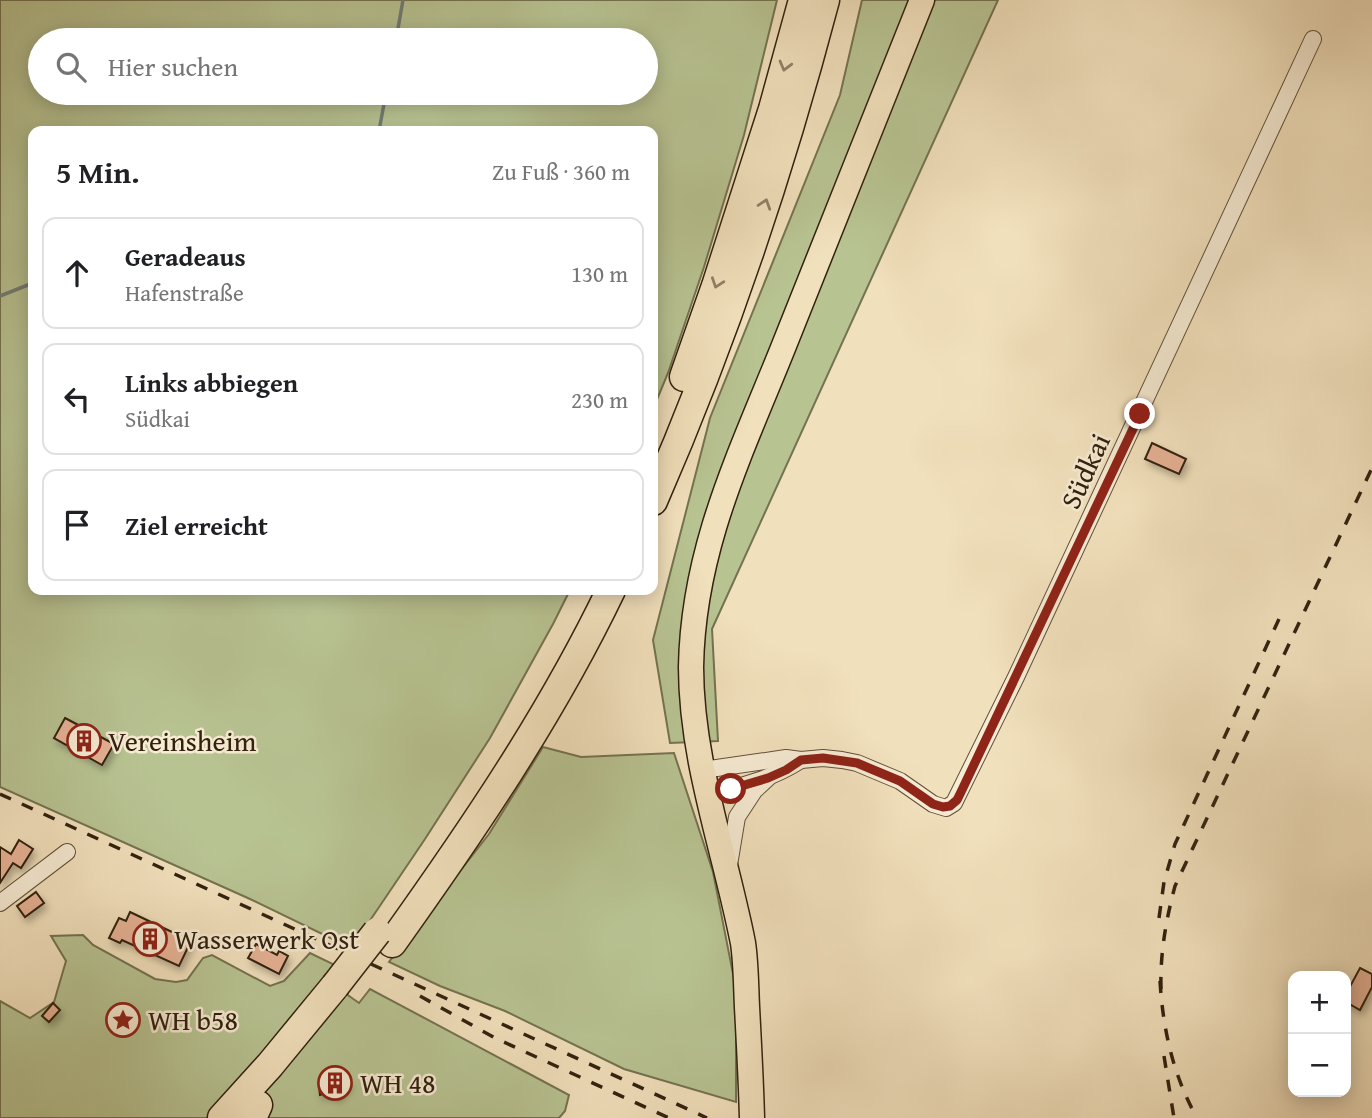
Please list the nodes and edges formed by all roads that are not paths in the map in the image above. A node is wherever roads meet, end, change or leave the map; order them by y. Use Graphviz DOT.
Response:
graph roads {
  1 [pos="803,0"];
  2 [pos="825,0"];
  3 [pos="922,0"];
  4 [pos="1313,39"];
  5 [pos="658,441"];
  6 [pos="658,489"];
  7 [pos="588,595"];
  8 [pos="608,595"];
  9 [pos="801,760"];
  10 [pos="703,769"];
  11 [pos="768,778"];
  12 [pos="708,794"];
  13 [pos="67,852"];
  14 [pos="727,870"];
  15 [pos="0,903"];
  16 [pos="384,938"];
  17 [pos="343,991"];
  18 [pos="252,1114"];
  19 [pos="222,1118"];
  20 [pos="751,1118"];
  1 -- 5 [label="highway, one-way"];
  6 -- 2 [label="highway, one-way"];
  3 -- 10 [label="main road"];
  4 -- 9 [label="street, Südkai"];
  7 -- 16 [label="highway"];
  8 -- 16 [label="highway"];
  9 -- 10 [label="street"];
  9 -- 11 [label="street"];
  10 -- 12 [label="main road"];
  11 -- 12 [label="street"];
  11 -- 14 [label="street"];
  12 -- 14 [label="main road"];
  13 -- 15 [label="street"];
  14 -- 20 [label="main road"];
  16 -- 17 [label="highway"];
  17 -- 18 [label="highway"];
  17 -- 19 [label="highway"];
}
